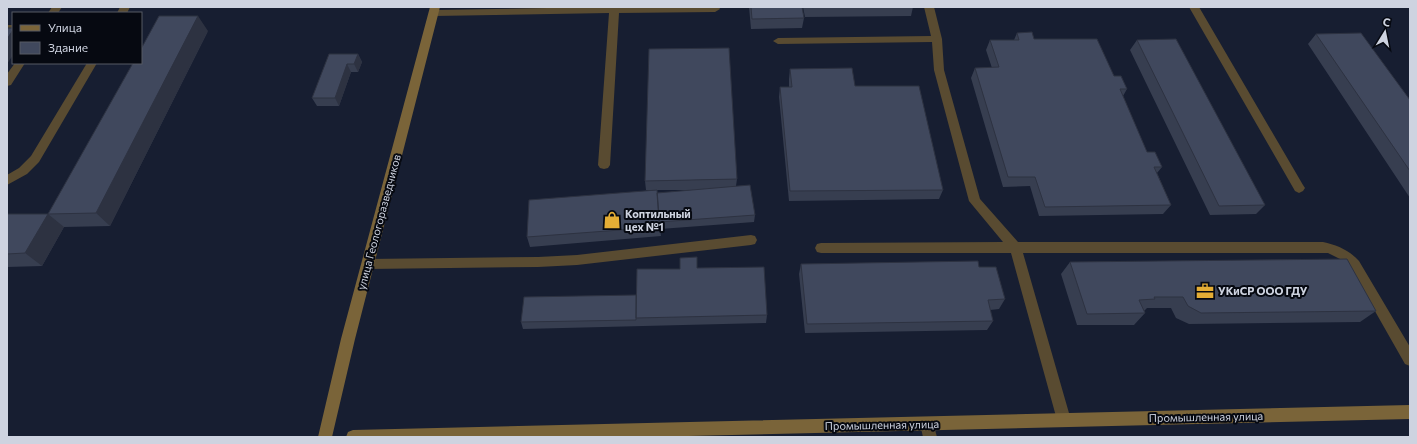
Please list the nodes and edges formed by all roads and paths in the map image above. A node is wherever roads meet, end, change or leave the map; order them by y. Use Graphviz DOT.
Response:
graph roads {
  1 [pos="929,7"];
  2 [pos="1194,7"];
  3 [pos="614,9"];
  4 [pos="715,9"];
  5 [pos="434,10"];
  6 [pos="937,39"];
  7 [pos="778,41"];
  8 [pos="19,64"];
  9 [pos="91,64"];
  10 [pos="7,82"];
  11 [pos="604,166"];
  12 [pos="7,180"];
  13 [pos="1298,188"];
  14 [pos="751,240"];
  15 [pos="821,248"];
  16 [pos="1016,249"];
  17 [pos="368,264"];
  18 [pos="1410,360"];
  19 [pos="1410,412"];
  20 [pos="1064,420"];
  21 [pos="929,430"];
  22 [pos="325,437"];
  23 [pos="353,437"];
  1 -- 6 [label="lane"];
  2 -- 13 [label="lane"];
  3 -- 4 [label="lane"];
  3 -- 5 [label="lane"];
  3 -- 11 [label="lane"];
  5 -- 17 [label="main road, улица Геологоразведчиков"];
  6 -- 7 [label="lane"];
  6 -- 16 [label="lane"];
  8 -- 10 [label="lane"];
  9 -- 12 [label="lane"];
  14 -- 17 [label="lane"];
  15 -- 16 [label="lane"];
  16 -- 18 [label="lane"];
  16 -- 20 [label="lane"];
  17 -- 22 [label="main road, улица Геологоразведчиков"];
  19 -- 20 [label="main road, Промышленная улица"];
  20 -- 21 [label="main road, Промышленная улица"];
  21 -- 23 [label="main road, Промышленная улица"];
}
